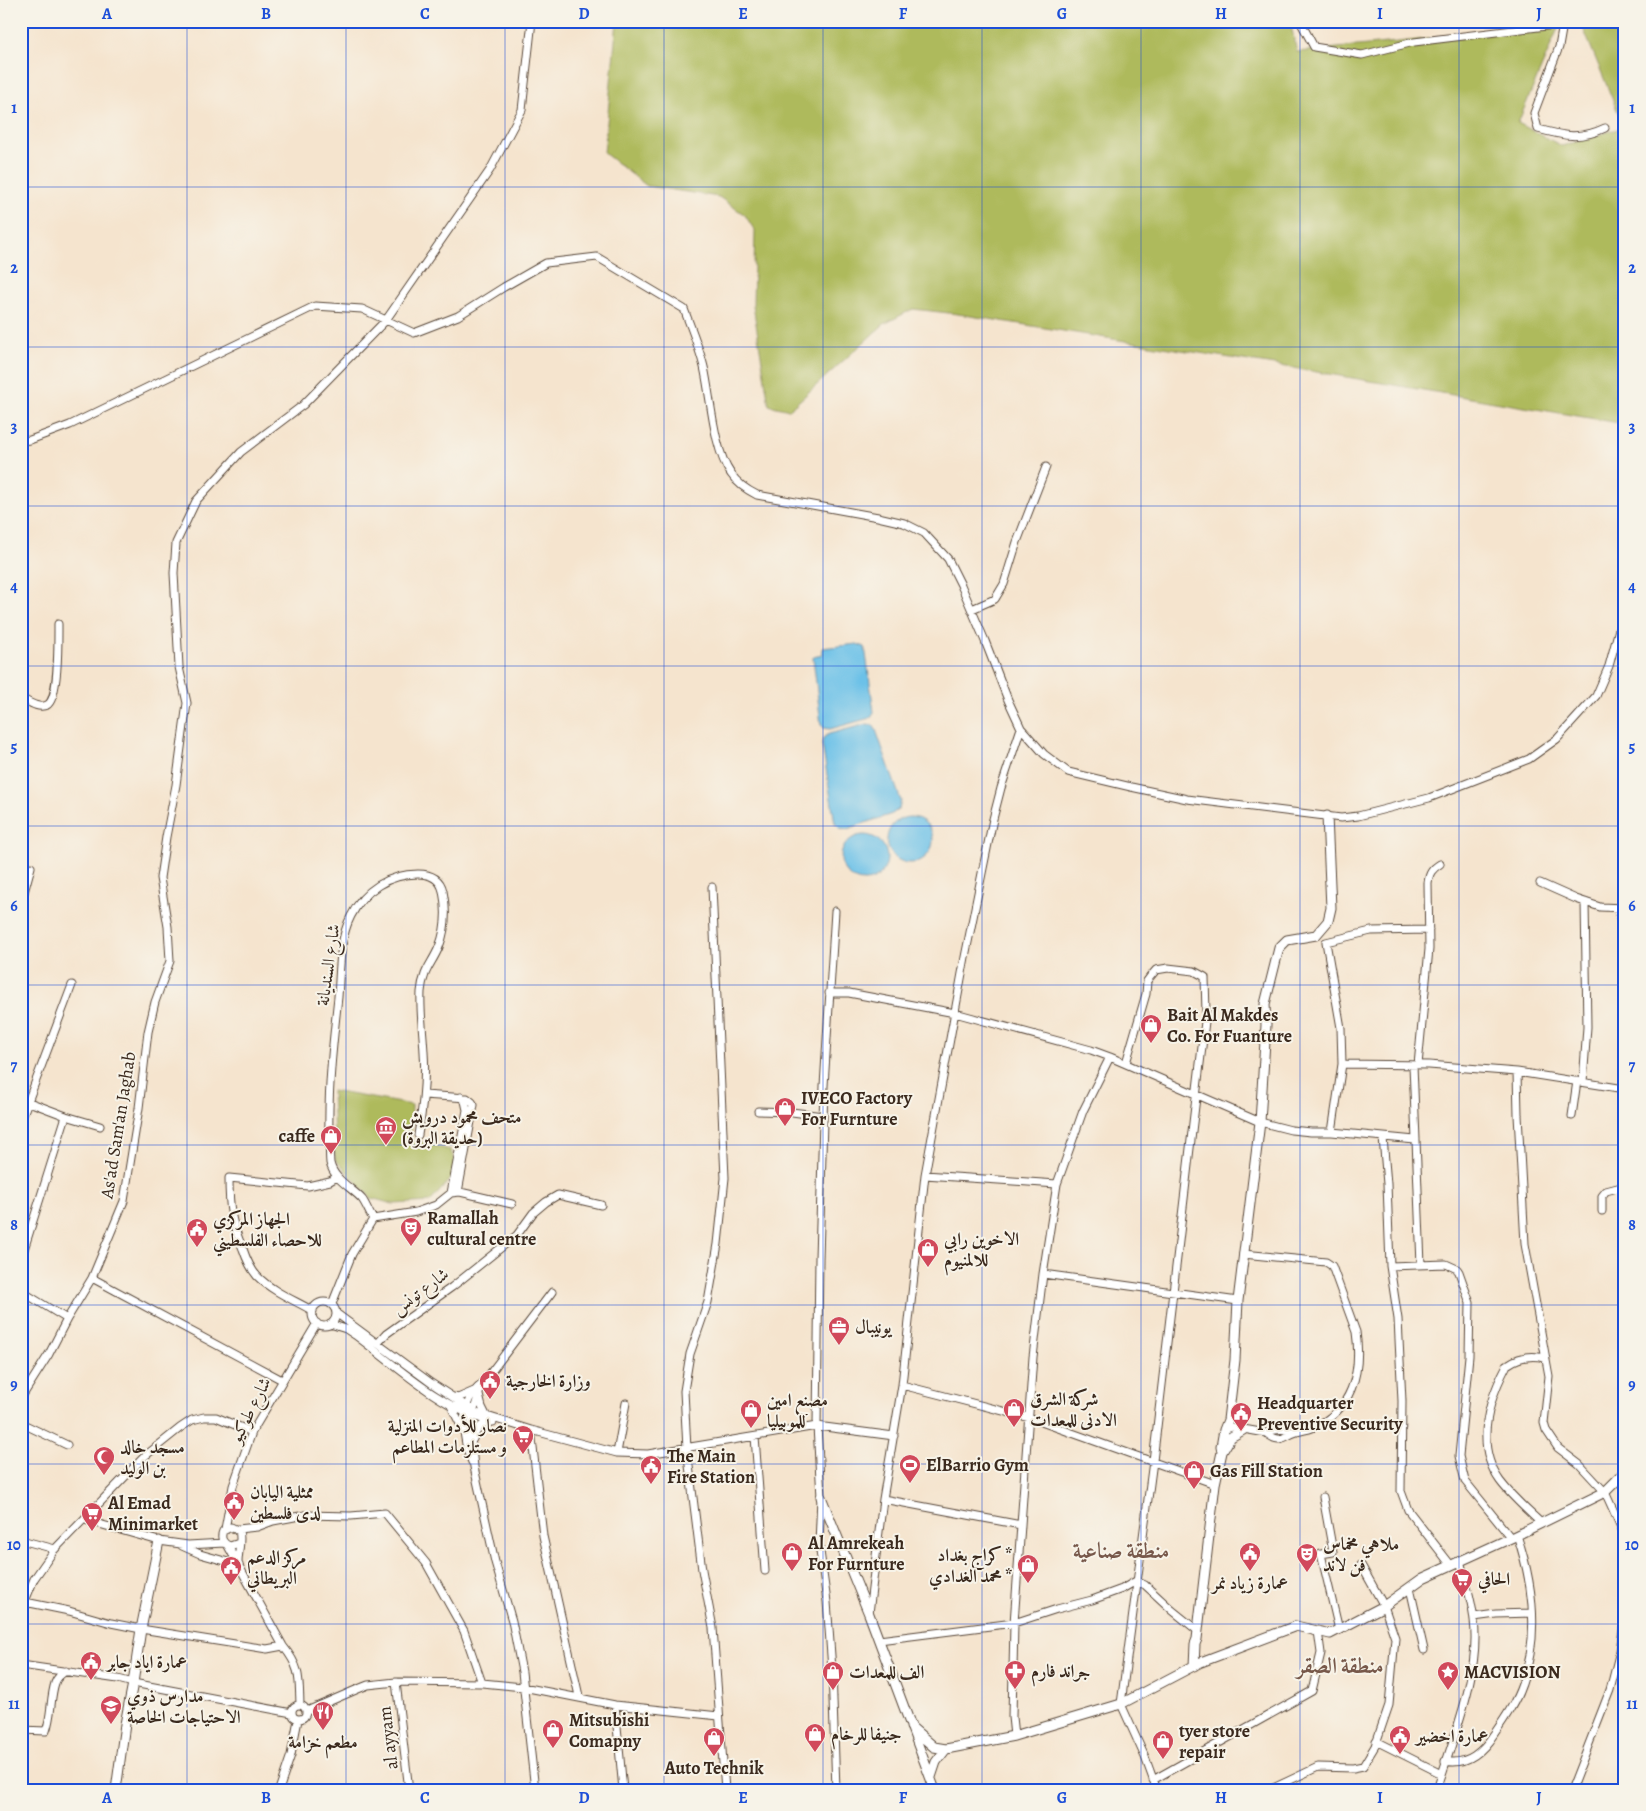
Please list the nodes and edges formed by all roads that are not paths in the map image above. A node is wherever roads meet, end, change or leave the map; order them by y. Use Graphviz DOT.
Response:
graph roads {
  1 [pos="532,21"];
  2 [pos="1300,21"];
  3 [pos="1586,21"];
  4 [pos="1563,24"];
  5 [pos="1605,128"];
  6 [pos="386,320"];
  7 [pos="21,441"];
  8 [pos="1046,468"];
  9 [pos="1625,607"];
  10 [pos="972,609"];
  11 [pos="58,624"];
  12 [pos="21,698"];
  13 [pos="1021,728"];
  14 [pos="1327,816"];
  15 [pos="1440,864"];
  16 [pos="31,867"];
  17 [pos="1540,883"];
  18 [pos="712,887"];
  19 [pos="1585,902"];
  20 [pos="21,903"];
  21 [pos="1621,908"];
  22 [pos="835,911"];
  23 [pos="1428,930"];
  24 [pos="1625,934"];
  25 [pos="72,985"];
  26 [pos="829,993"];
  27 [pos="955,1013"];
  28 [pos="1110,1057"];
  29 [pos="1126,1063"];
  30 [pos="1342,1064"];
  31 [pos="1415,1065"];
  32 [pos="1517,1072"];
  33 [pos="1580,1081"];
  34 [pos="1625,1089"];
  35 [pos="1195,1093"];
  36 [pos="424,1096"];
  37 [pos="24,1100"];
  38 [pos="758,1111"];
  39 [pos="66,1116"];
  40 [pos="823,1116"];
  41 [pos="1572,1116"];
  42 [pos="21,1120"];
  43 [pos="1260,1122"];
  44 [pos="100,1126"];
  45 [pos="1332,1132"];
  46 [pos="418,1135"];
  47 [pos="1383,1138"];
  48 [pos="1416,1140"];
  49 [pos="925,1175"];
  50 [pos="337,1177"];
  51 [pos="1057,1184"];
  52 [pos="1625,1186"];
  53 [pos="454,1192"];
  54 [pos="512,1204"];
  55 [pos="601,1205"];
  56 [pos="1602,1211"];
  57 [pos="373,1219"];
  58 [pos="1243,1254"];
  59 [pos="21,1259"];
  60 [pos="1390,1266"];
  61 [pos="1420,1266"];
  62 [pos="1043,1274"];
  63 [pos="92,1278"];
  64 [pos="21,1291"];
  65 [pos="552,1292"];
  66 [pos="1173,1293"];
  67 [pos="1238,1301"];
  68 [pos="332,1304"];
  69 [pos="313,1311"];
  70 [pos="336,1313"];
  71 [pos="67,1319"];
  72 [pos="317,1323"];
  73 [pos="330,1324"];
  74 [pos="378,1343"];
  75 [pos="1545,1358"];
  76 [pos="282,1380"];
  77 [pos="902,1385"];
  78 [pos="477,1393"];
  79 [pos="21,1398"];
  80 [pos="452,1401"];
  81 [pos="626,1403"];
  82 [pos="469,1411"];
  83 [pos="486,1416"];
  84 [pos="1030,1418"];
  85 [pos="493,1422"];
  86 [pos="21,1423"];
  87 [pos="817,1426"];
  88 [pos="1230,1428"];
  89 [pos="531,1430"];
  90 [pos="1243,1430"];
  91 [pos="252,1432"];
  92 [pos="464,1435"];
  93 [pos="894,1436"];
  94 [pos="755,1437"];
  95 [pos="472,1442"];
  96 [pos="67,1445"];
  97 [pos="687,1449"];
  98 [pos="618,1453"];
  99 [pos="1153,1461"];
  100 [pos="474,1467"];
  101 [pos="1625,1472"];
  102 [pos="1216,1484"];
  103 [pos="1605,1492"];
  104 [pos="821,1497"];
  105 [pos="1323,1497"];
  106 [pos="883,1499"];
  107 [pos="228,1517"];
  108 [pos="85,1520"];
  109 [pos="1540,1523"];
  110 [pos="1021,1526"];
  111 [pos="257,1527"];
  112 [pos="236,1528"];
  113 [pos="224,1530"];
  114 [pos="1625,1536"];
  115 [pos="1514,1537"];
  116 [pos="21,1540"];
  117 [pos="159,1541"];
  118 [pos="240,1541"];
  119 [pos="175,1543"];
  120 [pos="206,1543"];
  121 [pos="226,1544"];
  122 [pos="54,1549"];
  123 [pos="1455,1563"];
  124 [pos="239,1564"];
  125 [pos="1361,1565"];
  126 [pos="765,1571"];
  127 [pos="1136,1581"];
  128 [pos="1410,1588"];
  129 [pos="25,1602"];
  130 [pos="1384,1606"];
  131 [pos="21,1611"];
  132 [pos="1532,1613"];
  133 [pos="869,1614"];
  134 [pos="1625,1615"];
  135 [pos="1474,1617"];
  136 [pos="1014,1623"];
  137 [pos="141,1629"];
  138 [pos="1339,1630"];
  139 [pos="1318,1631"];
  140 [pos="1198,1635"];
  141 [pos="879,1640"];
  142 [pos="283,1646"];
  143 [pos="1424,1650"];
  144 [pos="1206,1660"];
  145 [pos="21,1665"];
  146 [pos="1194,1666"];
  147 [pos="66,1671"];
  148 [pos="396,1682"];
  149 [pos="482,1683"];
  150 [pos="133,1684"];
  151 [pos="524,1687"];
  152 [pos="579,1696"];
  153 [pos="1121,1704"];
  154 [pos="300,1705"];
  155 [pos="615,1705"];
  156 [pos="307,1711"];
  157 [pos="292,1713"];
  158 [pos="719,1716"];
  159 [pos="298,1720"];
  160 [pos="912,1727"];
  161 [pos="21,1730"];
  162 [pos="1014,1736"];
  163 [pos="1376,1741"];
  164 [pos="122,1744"];
  165 [pos="946,1749"];
  166 [pos="1445,1761"];
  167 [pos="1442,1774"];
  168 [pos="930,1777"];
  169 [pos="1153,1780"];
  170 [pos="112,1790"];
  171 [pos="116,1790"];
  172 [pos="279,1790"];
  173 [pos="409,1790"];
  174 [pos="536,1790"];
  175 [pos="623,1790"];
  176 [pos="725,1790"];
  177 [pos="836,1790"];
  178 [pos="935,1790"];
  179 [pos="1157,1790"];
  180 [pos="1268,1790"];
  181 [pos="1392,1790"];
  182 [pos="1402,1790"];
  183 [pos="1437,1790"];
  184 [pos="1571,1790"];
  1 -- 6 [label="street, As'ad Sam'an Jaghab"];
  2 -- 4 [label="street"];
  3 -- 4 [label="street"];
  4 -- 5 [label="street"];
  6 -- 7 [label="street"];
  6 -- 10 [label="street"];
  6 -- 63 [label="street, As'ad Sam'an Jaghab"];
  8 -- 10 [label="street"];
  9 -- 14 [label="street"];
  10 -- 13 [label="street"];
  11 -- 12 [label="street"];
  13 -- 14 [label="street"];
  13 -- 27 [label="street"];
  14 -- 43 [label="street"];
  15 -- 23 [label="street"];
  16 -- 20 [label="street"];
  17 -- 19 [label="street"];
  18 -- 97 [label="street"];
  19 -- 21 [label="street"];
  19 -- 33 [label="street"];
  21 -- 24 [label="street"];
  22 -- 26 [label="street"];
  23 -- 30 [label="street"];
  23 -- 31 [label="street"];
  25 -- 37 [label="street"];
  26 -- 27 [label="street"];
  26 -- 40 [label="street"];
  27 -- 28 [label="street"];
  27 -- 49 [label="street"];
  28 -- 29 [label="street"];
  28 -- 51 [label="street"];
  29 -- 35 [label="street"];
  29 -- 35 [label="street"];
  30 -- 31 [label="street"];
  30 -- 45 [label="street"];
  31 -- 32 [label="street"];
  31 -- 48 [label="street"];
  32 -- 33 [label="street"];
  32 -- 75 [label="street"];
  33 -- 34 [label="street"];
  33 -- 41 [label="street"];
  35 -- 43 [label="street"];
  35 -- 66 [label="street"];
  36 -- 46 [label="street, شارع السنديانة"];
  36 -- 50 [label="street, شارع السنديانة"];
  36 -- 53 [label="street"];
  37 -- 39 [label="street"];
  37 -- 42 [label="street"];
  38 -- 40 [label="street"];
  39 -- 44 [label="street"];
  39 -- 59 [label="street"];
  40 -- 87 [label="street"];
  43 -- 45 [label="street"];
  43 -- 58 [label="street"];
  45 -- 47 [label="street"];
  47 -- 48 [label="street"];
  47 -- 60 [label="street"];
  48 -- 61 [label="street"];
  49 -- 51 [label="street"];
  49 -- 77 [label="street"];
  50 -- 57 [label="street"];
  50 -- 69 [label="street"];
  51 -- 62 [label="street"];
  52 -- 56 [label="street"];
  53 -- 54 [label="street"];
  53 -- 57 [label="street"];
  55 -- 74 [label="street, شارع تونس"];
  57 -- 68 [label="street"];
  58 -- 67 [label="street"];
  58 -- 90 [label="street"];
  60 -- 61 [label="street"];
  60 -- 123 [label="street"];
  61 -- 115 [label="street"];
  62 -- 66 [label="street"];
  62 -- 84 [label="street"];
  63 -- 71 [label="street, As'ad Sam'an Jaghab"];
  63 -- 76 [label="street"];
  64 -- 71 [label="street"];
  65 -- 78 [label="street"];
  66 -- 67 [label="street"];
  66 -- 99 [label="street"];
  67 -- 88 [label="street"];
  68 -- 69 [label="street"];
  68 -- 70 [label="street"];
  69 -- 72 [label="street"];
  70 -- 73 [label="street"];
  70 -- 74 [label="street"];
  71 -- 79 [label="street, As'ad Sam'an Jaghab"];
  72 -- 73 [label="street"];
  72 -- 76 [label="street, شارع طوكيو"];
  73 -- 80 [label="street"];
  74 -- 80 [label="street"];
  75 -- 103 [label="street"];
  75 -- 109 [label="street"];
  76 -- 91 [label="street, شارع طوكيو"];
  77 -- 84 [label="street"];
  77 -- 93 [label="street"];
  78 -- 80 [label="street"];
  78 -- 82 [label="street"];
  78 -- 83 [label="street"];
  80 -- 82 [label="street"];
  80 -- 92 [label="street"];
  81 -- 98 [label="street"];
  82 -- 83 [label="street"];
  82 -- 85 [label="street"];
  82 -- 92 [label="street"];
  82 -- 95 [label="street"];
  83 -- 89 [label="street"];
  84 -- 99 [label="street"];
  84 -- 110 [label="street"];
  85 -- 89 [label="street"];
  85 -- 95 [label="street"];
  86 -- 96 [label="street"];
  87 -- 93 [label="street"];
  87 -- 94 [label="street"];
  87 -- 104 [label="street"];
  88 -- 90 [label="street"];
  88 -- 90 [label="street"];
  88 -- 102 [label="street"];
  89 -- 98 [label="street"];
  89 -- 152 [label="street"];
  91 -- 107 [label="street, شارع طوكيو"];
  91 -- 108 [label="street"];
  92 -- 100 [label="street"];
  93 -- 106 [label="street"];
  94 -- 97 [label="street"];
  94 -- 126 [label="street"];
  95 -- 100 [label="street"];
  97 -- 98 [label="street"];
  97 -- 158 [label="street"];
  99 -- 102 [label="street"];
  99 -- 127 [label="street"];
  100 -- 151 [label="street"];
  101 -- 103 [label="street"];
  102 -- 140 [label="street"];
  103 -- 109 [label="street"];
  103 -- 114 [label="street"];
  104 -- 133 [label="street"];
  104 -- 177 [label="street"];
  105 -- 138 [label="street"];
  106 -- 110 [label="street"];
  106 -- 133 [label="street"];
  107 -- 112 [label="street"];
  107 -- 113 [label="street, شارع طوكيو"];
  108 -- 117 [label="street"];
  108 -- 122 [label="street"];
  109 -- 115 [label="street"];
  110 -- 136 [label="street"];
  111 -- 112 [label="street"];
  111 -- 118 [label="street"];
  111 -- 149 [label="street"];
  112 -- 113 [label="street"];
  112 -- 118 [label="street"];
  113 -- 120 [label="street"];
  113 -- 121 [label="street"];
  115 -- 123 [label="street"];
  115 -- 132 [label="street"];
  116 -- 122 [label="street"];
  117 -- 119 [label="street"];
  117 -- 137 [label="street"];
  118 -- 121 [label="street"];
  118 -- 124 [label="street"];
  119 -- 120 [label="street"];
  119 -- 124 [label="street"];
  120 -- 121 [label="street"];
  121 -- 124 [label="street"];
  122 -- 129 [label="street"];
  123 -- 128 [label="street"];
  123 -- 135 [label="street"];
  124 -- 142 [label="street"];
  125 -- 130 [label="street"];
  127 -- 136 [label="street"];
  127 -- 140 [label="street"];
  127 -- 153 [label="street"];
  128 -- 130 [label="street"];
  128 -- 143 [label="street"];
  129 -- 131 [label="street"];
  129 -- 137 [label="street"];
  130 -- 138 [label="street"];
  130 -- 163 [label="street"];
  132 -- 135 [label="street"];
  132 -- 166 [label="street"];
  133 -- 141 [label="street"];
  134 -- 184 [label="street"];
  135 -- 166 [label="street"];
  136 -- 141 [label="street"];
  136 -- 162 [label="street"];
  137 -- 142 [label="street"];
  137 -- 150 [label="street"];
  138 -- 139 [label="street"];
  139 -- 144 [label="street"];
  139 -- 169 [label="street"];
  140 -- 144 [label="street"];
  140 -- 146 [label="street"];
  141 -- 160 [label="street"];
  142 -- 154 [label="street"];
  144 -- 146 [label="street"];
  145 -- 147 [label="street"];
  146 -- 153 [label="street"];
  147 -- 150 [label="street"];
  147 -- 161 [label="street"];
  148 -- 149 [label="street"];
  148 -- 156 [label="street"];
  148 -- 173 [label="street, al ayyam"];
  149 -- 151 [label="street"];
  150 -- 157 [label="street"];
  150 -- 164 [label="street"];
  151 -- 152 [label="street"];
  151 -- 174 [label="street"];
  152 -- 155 [label="street"];
  153 -- 162 [label="street"];
  153 -- 169 [label="street"];
  154 -- 156 [label="street"];
  154 -- 157 [label="street"];
  155 -- 158 [label="street"];
  155 -- 175 [label="street"];
  156 -- 159 [label="street"];
  157 -- 159 [label="street"];
  158 -- 176 [label="street"];
  159 -- 172 [label="street"];
  160 -- 165 [label="street"];
  160 -- 168 [label="street"];
  162 -- 165 [label="street"];
  163 -- 167 [label="street"];
  163 -- 180 [label="street"];
  164 -- 170 [label="street"];
  164 -- 171 [label="street"];
  165 -- 168 [label="street"];
  166 -- 167 [label="street"];
  167 -- 183 [label="street"];
  168 -- 178 [label="street"];
  169 -- 179 [label="street"];
  181 -- 182 [label="street"];
}
